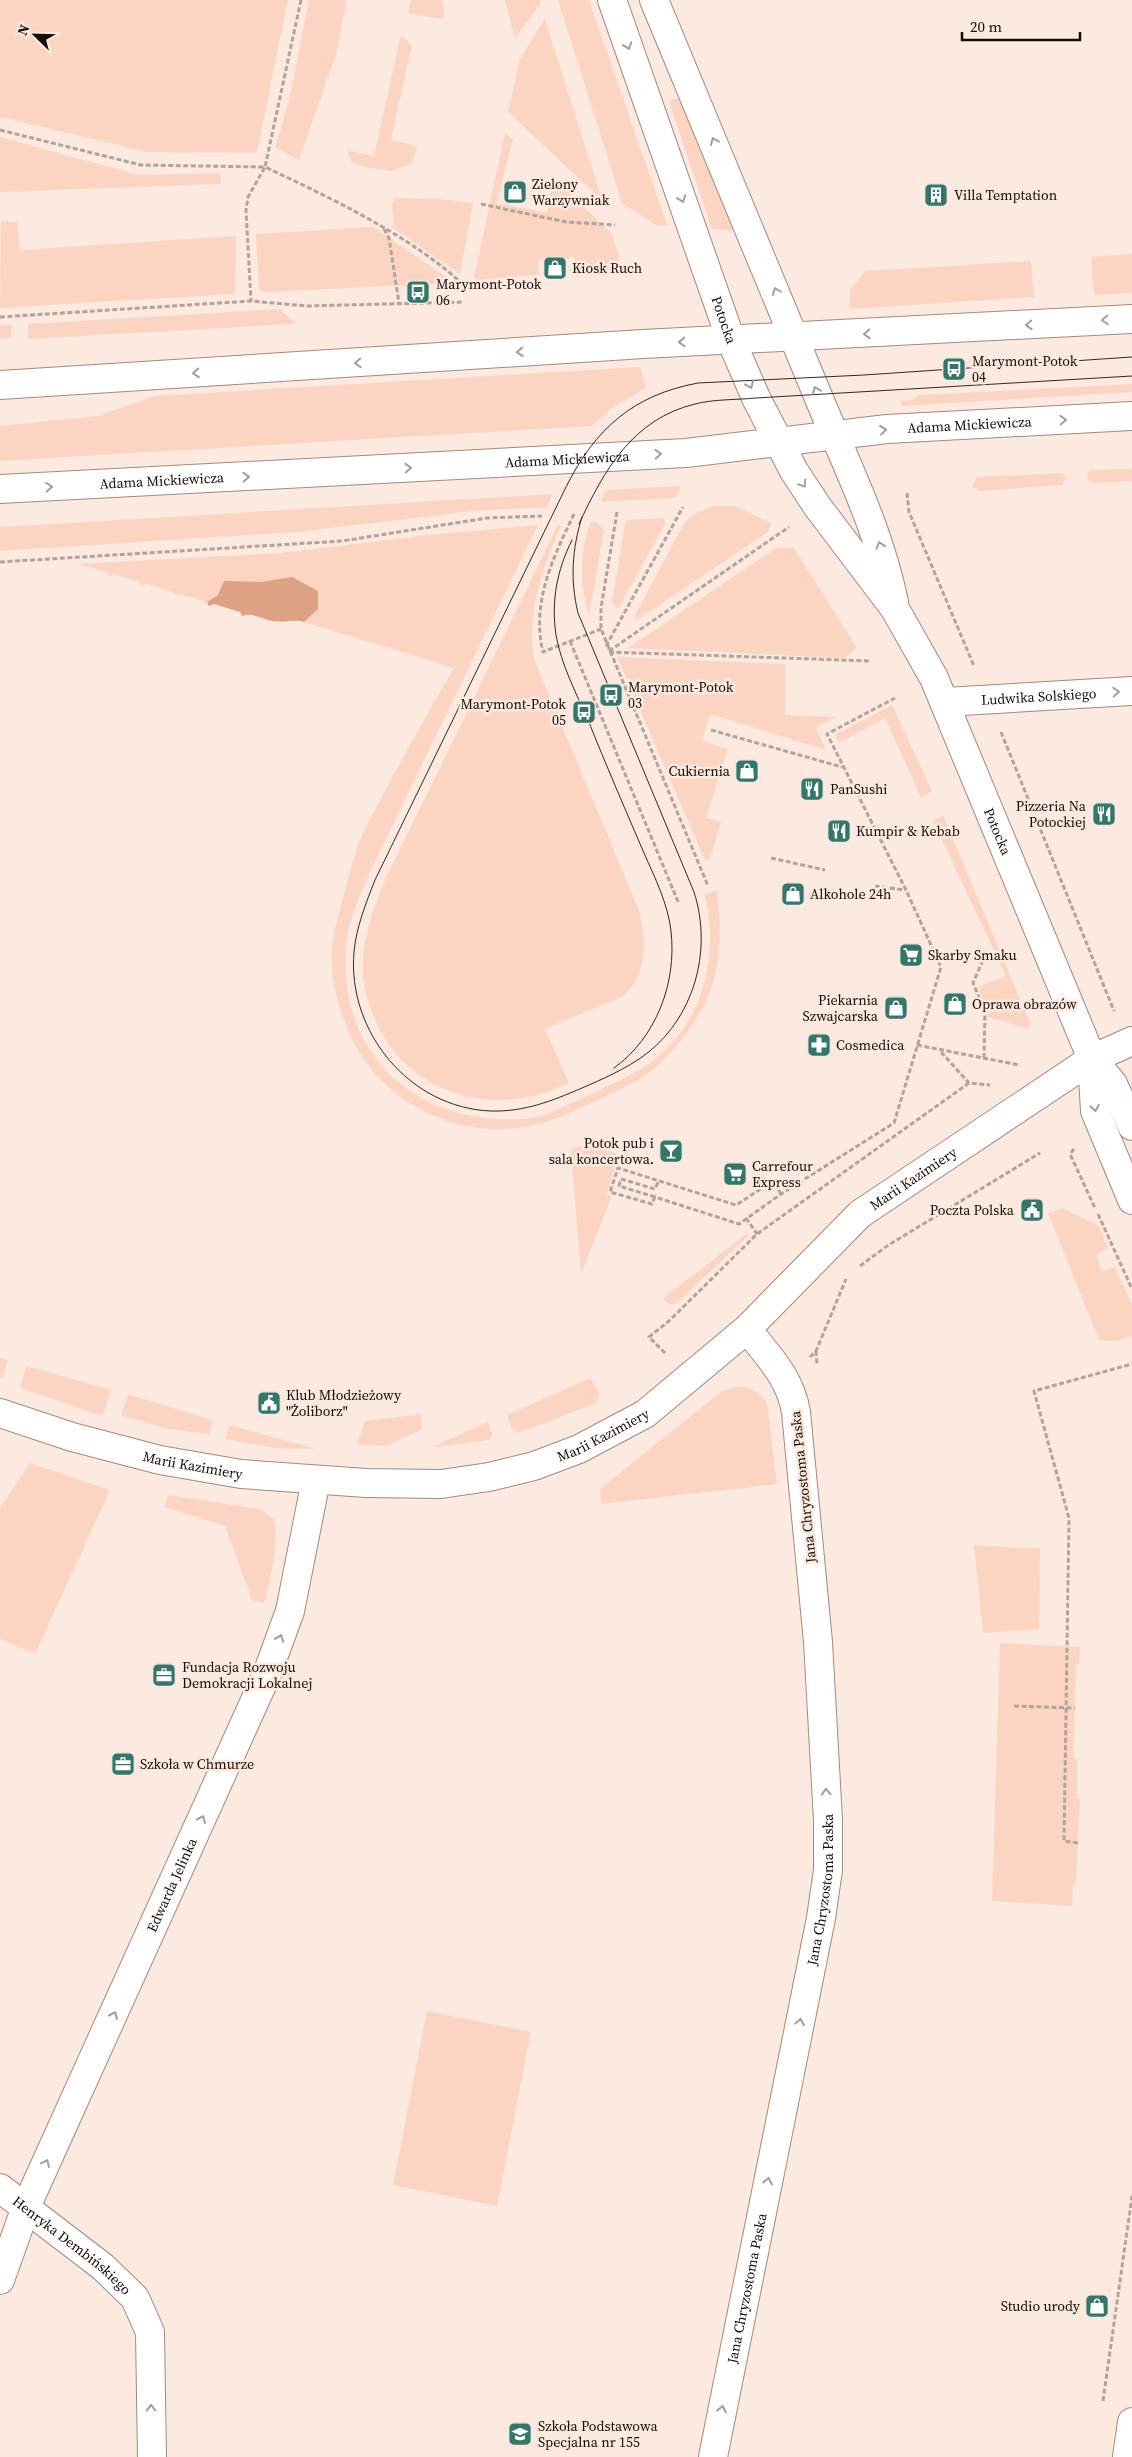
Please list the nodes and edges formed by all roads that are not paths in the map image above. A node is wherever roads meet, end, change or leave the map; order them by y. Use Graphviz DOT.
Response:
graph roads {
  1 [pos="612,0"];
  2 [pos="654,0"];
  3 [pos="1132,318"];
  4 [pos="794,337"];
  5 [pos="731,340"];
  6 [pos="0,385"];
  7 [pos="1132,416"];
  8 [pos="835,436"];
  9 [pos="778,442"];
  10 [pos="0,489"];
  11 [pos="895,610"];
  12 [pos="1132,691"];
  13 [pos="946,702"];
  14 [pos="1130,1042"];
  15 [pos="1092,1059"];
  16 [pos="1132,1126"];
  17 [pos="1132,1200"];
  18 [pos="747,1329"];
  19 [pos="0,1413"];
  20 [pos="316,1480"];
  21 [pos="0,2188"];
  22 [pos="26,2207"];
  23 [pos="0,2280"];
  24 [pos="1132,2422"];
  25 [pos="152,2457"];
  26 [pos="713,2457"];
  27 [pos="1127,2457"];
  1 -- 5 [label="street, Potocka, one-way"];
  4 -- 2 [label="street, Potocka, one-way"];
  3 -- 4 [label="street, one-way"];
  4 -- 5 [label="street"];
  8 -- 4 [label="street, Potocka, one-way"];
  5 -- 6 [label="street, one-way"];
  5 -- 9 [label="street, Potocka, one-way"];
  8 -- 7 [label="street, Adama Mickiewicza, one-way"];
  8 -- 9 [label="street, Adama Mickiewicza"];
  11 -- 8 [label="street, Potocka, one-way"];
  10 -- 9 [label="street, Adama Mickiewicza, one-way"];
  9 -- 11 [label="street, Potocka, one-way"];
  11 -- 13 [label="street, Potocka"];
  13 -- 12 [label="street, Ludwika Solskiego, one-way"];
  13 -- 15 [label="street, Potocka"];
  14 -- 15 [label="street, Marii Kazimiery"];
  15 -- 16 [label="street, Potocka"];
  15 -- 17 [label="street, Potocka, one-way"];
  15 -- 18 [label="street, Marii Kazimiery"];
  18 -- 20 [label="street, Marii Kazimiery"];
  26 -- 18 [label="street, Jana Chryzostoma Paska, one-way"];
  19 -- 20 [label="street, Marii Kazimiery"];
  22 -- 20 [label="street, Edwarda Jelinka, one-way"];
  21 -- 22 [label="street, Henryka Dembińskiego"];
  22 -- 23 [label="street, Edwarda Jelinka"];
  25 -- 22 [label="street, Henryka Dembińskiego, one-way"];
  24 -- 27 [label="street"];
}
